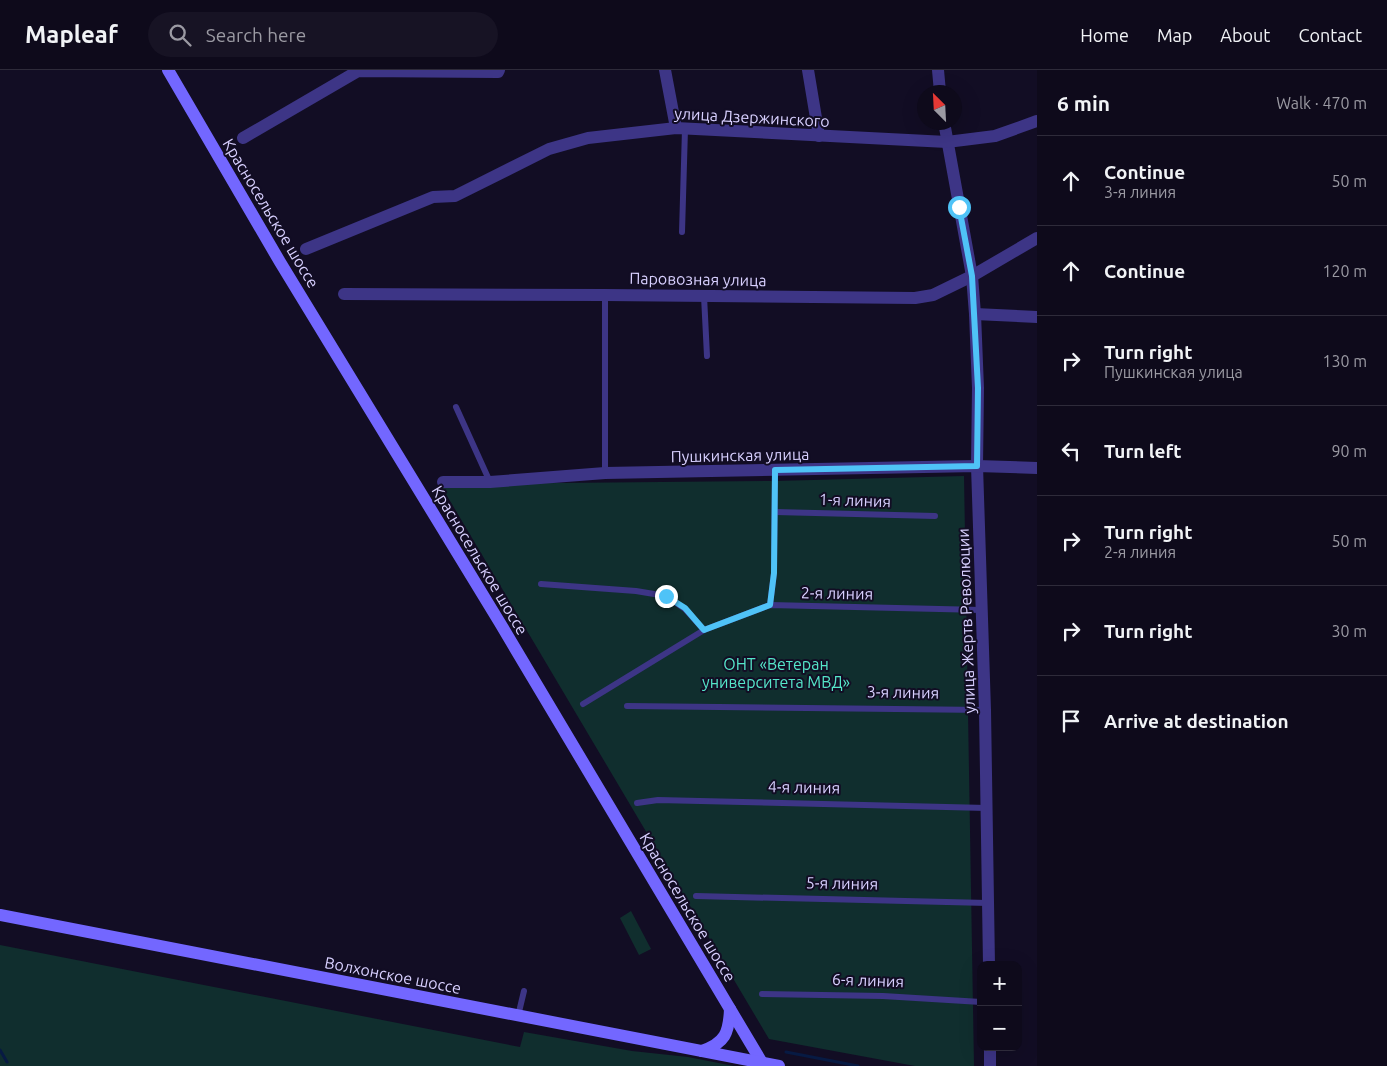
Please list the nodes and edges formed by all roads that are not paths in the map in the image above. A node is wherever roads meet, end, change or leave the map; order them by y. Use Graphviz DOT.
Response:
graph roads {
  1 [pos="168,70"];
  2 [pos="665,70"];
  3 [pos="808,70"];
  4 [pos="938,70"];
  5 [pos="498,71"];
  6 [pos="939,85"];
  7 [pos="1037,121"];
  8 [pos="680,128"];
  9 [pos="945,130"];
  10 [pos="820,136"];
  11 [pos="243,138"];
  12 [pos="947,142"];
  13 [pos="682,232"];
  14 [pos="1037,238"];
  15 [pos="306,249"];
  16 [pos="972,276"];
  17 [pos="344,294"];
  18 [pos="605,295"];
  19 [pos="704,296"];
  20 [pos="975,314"];
  21 [pos="1037,317"];
  22 [pos="707,356"];
  23 [pos="456,407"];
  24 [pos="977,466"];
  25 [pos="1037,468"];
  26 [pos="775,470"];
  27 [pos="605,473"];
  28 [pos="443,482"];
  29 [pos="490,482"];
  30 [pos="775,512"];
  31 [pos="935,516"];
  32 [pos="541,584"];
  33 [pos="770,605"];
  34 [pos="982,610"];
  35 [pos="704,630"];
  36 [pos="583,704"];
  37 [pos="627,706"];
  38 [pos="986,710"];
  39 [pos="637,803"];
  40 [pos="987,808"];
  41 [pos="696,896"];
  42 [pos="988,903"];
  43 [pos="0,914"];
  44 [pos="989,961"];
  45 [pos="524,991"];
  46 [pos="762,994"];
  47 [pos="977,1002"];
  48 [pos="730,1009"];
  49 [pos="518,1016"];
  50 [pos="702,1051"];
  51 [pos="990,1051"];
  52 [pos="763,1064"];
  53 [pos="779,1066"];
  54 [pos="990,1066"];
  1 -- 48 [label="main road, Красносельское шоссе"];
  2 -- 8 [label="street"];
  3 -- 10 [label="street"];
  4 -- 6 [label="street"];
  5 -- 11 [label="street"];
  7 -- 12 [label="street, улица Дзержинского"];
  8 -- 10 [label="street, улица Дзержинского"];
  8 -- 13 [label="lane"];
  8 -- 15 [label="street, улица Дзержинского"];
  9 -- 12 [label="street"];
  10 -- 12 [label="street, улица Дзержинского"];
  12 -- 16 [label="street"];
  14 -- 16 [label="street, Паровозная улица"];
  16 -- 19 [label="street, Паровозная улица"];
  16 -- 20 [label="street, улица Жертв Революции"];
  17 -- 18 [label="street, Паровозная улица"];
  18 -- 19 [label="street, Паровозная улица"];
  18 -- 27 [label="lane"];
  19 -- 22 [label="lane"];
  20 -- 21 [label="street"];
  20 -- 24 [label="street, улица Жертв Революции"];
  23 -- 29 [label="lane"];
  24 -- 25 [label="street, Пушкинская улица"];
  24 -- 26 [label="street, Пушкинская улица"];
  24 -- 34 [label="street, улица Жертв Революции"];
  26 -- 27 [label="street, Пушкинская улица"];
  26 -- 30 [label="lane"];
  27 -- 29 [label="street, Пушкинская улица"];
  28 -- 29 [label="street, Пушкинская улица"];
  30 -- 31 [label="lane, 1-я линия"];
  30 -- 33 [label="lane"];
  32 -- 35 [label="lane"];
  33 -- 34 [label="lane, 2-я линия"];
  33 -- 35 [label="lane, 2-я линия"];
  34 -- 38 [label="street, улица Жертв Революции"];
  35 -- 36 [label="lane, 2-я линия"];
  37 -- 38 [label="lane, 3-я линия"];
  38 -- 40 [label="street, улица Жертв Революции"];
  39 -- 40 [label="lane, 4-я линия"];
  40 -- 42 [label="street, улица Жертв Революции"];
  41 -- 42 [label="lane, 5-я линия"];
  42 -- 44 [label="street, улица Жертв Революции"];
  43 -- 49 [label="main road, Волхонское шоссе"];
  45 -- 49 [label="lane"];
  46 -- 47 [label="lane, 6-я линия"];
  48 -- 50 [label="main road"];
  48 -- 52 [label="main road, Красносельское шоссе"];
  49 -- 50 [label="main road, Волхонское шоссе"];
  50 -- 52 [label="main road, Волхонское шоссе"];
  51 -- 54 [label="street"];
  52 -- 53 [label="main road, Волхонское шоссе"];
}
